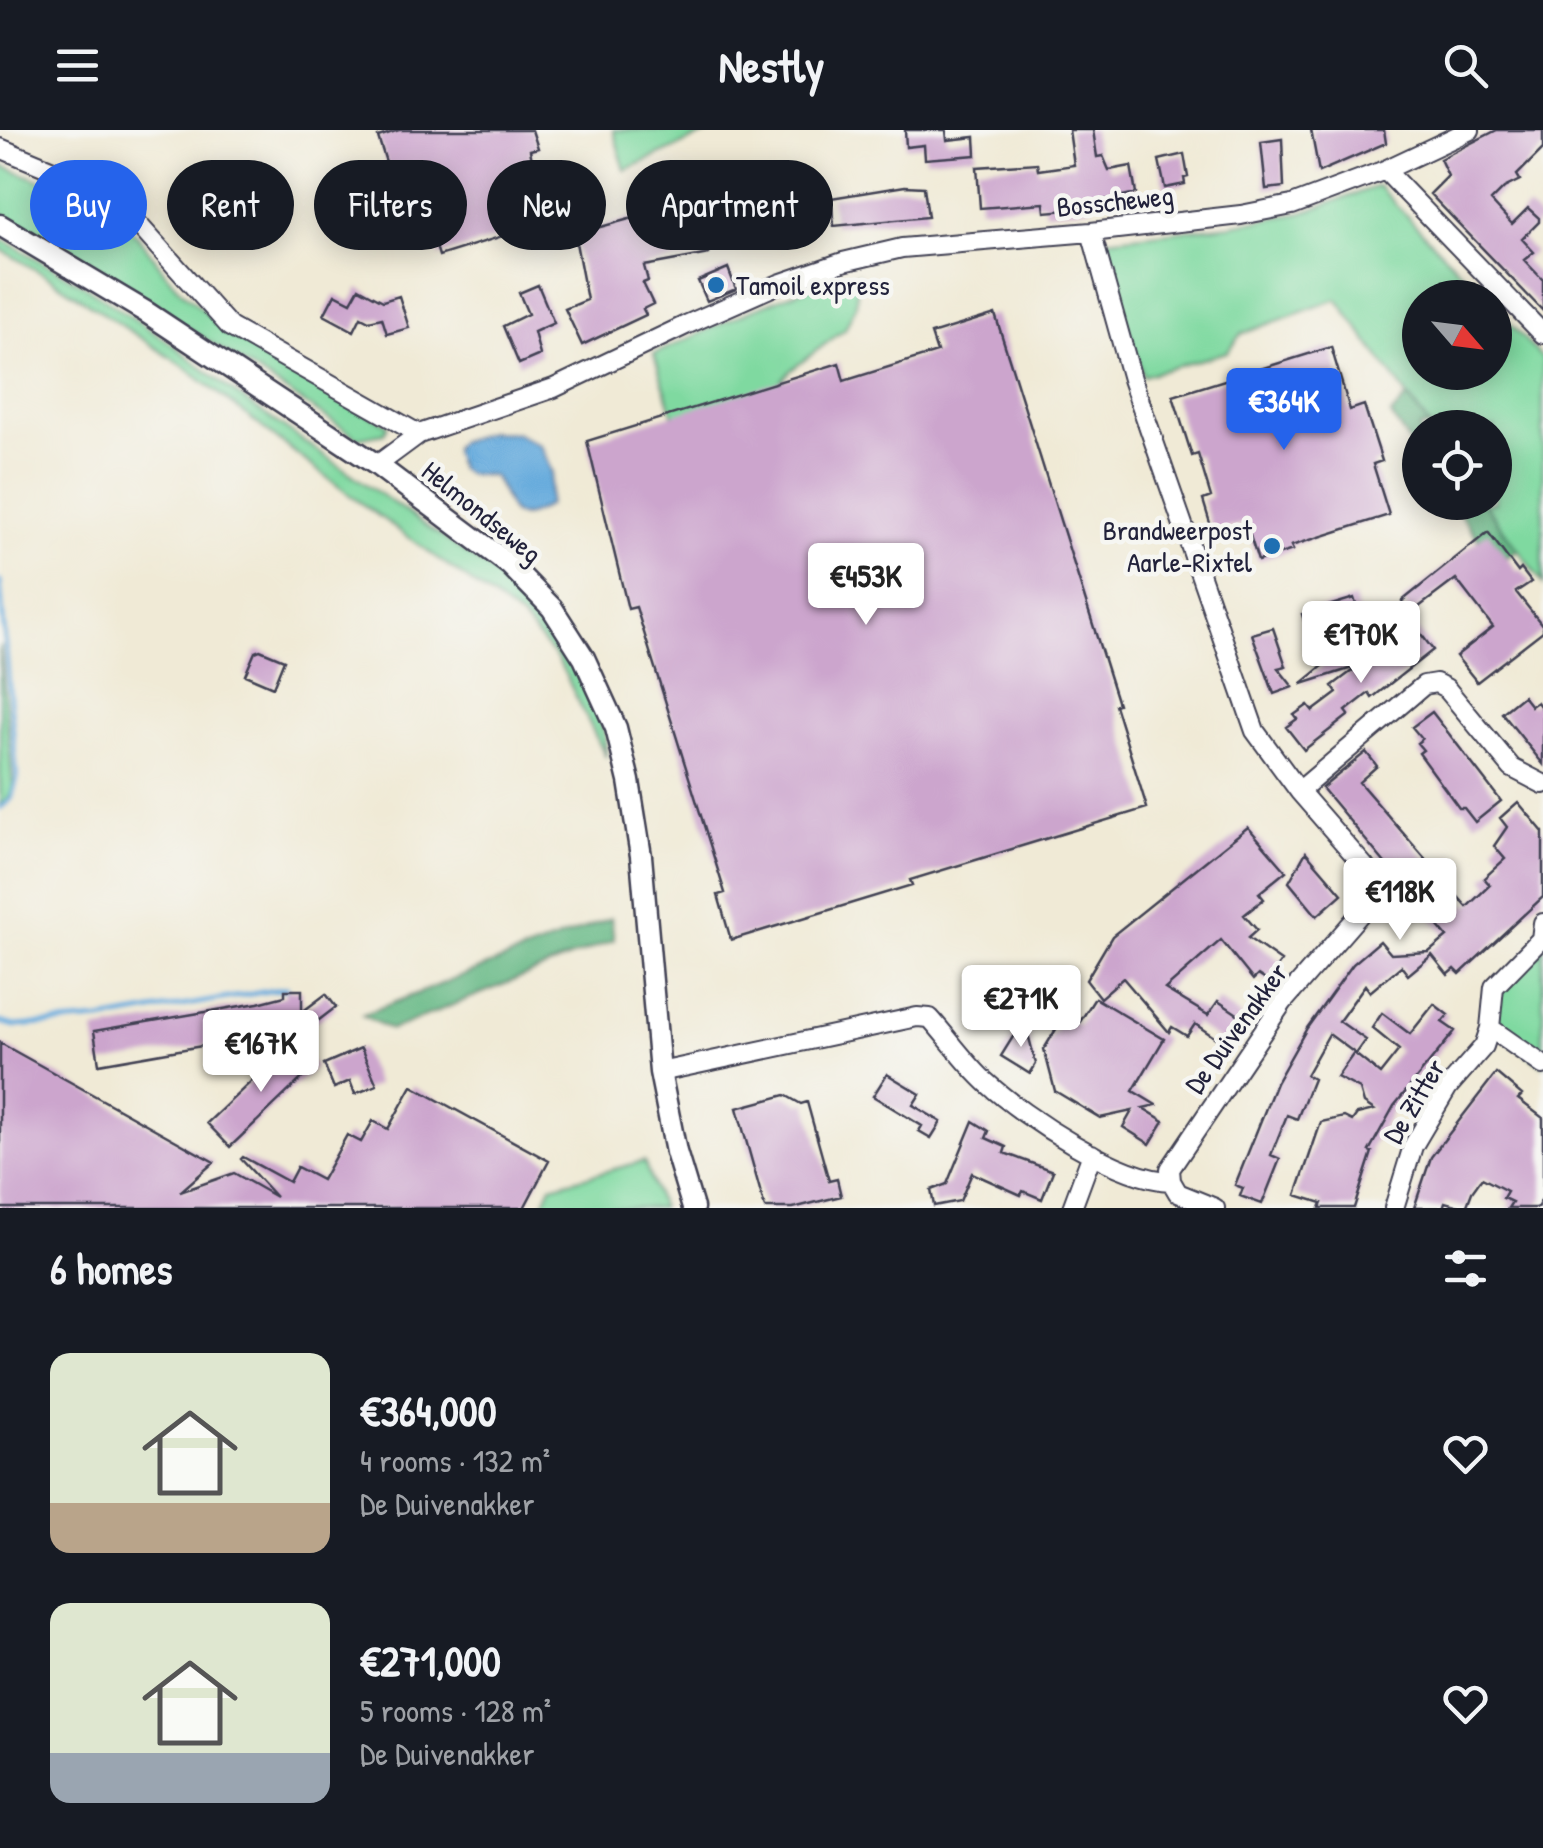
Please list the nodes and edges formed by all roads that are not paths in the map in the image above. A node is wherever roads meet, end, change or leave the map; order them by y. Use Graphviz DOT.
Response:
graph roads {
  1 [pos="1470,130"];
  2 [pos="0,148"];
  3 [pos="1385,170"];
  4 [pos="0,225"];
  5 [pos="1092,232"];
  6 [pos="1543,334"];
  7 [pos="419,434"];
  8 [pos="377,465"];
  9 [pos="1543,784"];
  10 [pos="1299,791"];
  11 [pos="1542,934"];
  12 [pos="1490,1028"];
  13 [pos="1543,1065"];
  14 [pos="660,1072"];
  15 [pos="1092,1154"];
  16 [pos="1171,1180"];
  17 [pos="693,1208"];
  18 [pos="1072,1208"];
  19 [pos="1215,1208"];
  20 [pos="1394,1208"];
  1 -- 3 [label="street, Bosscheweg"];
  2 -- 7 [label="street, Helmondseweg"];
  3 -- 5 [label="street, Bosscheweg"];
  3 -- 6 [label="street"];
  4 -- 8 [label="street, Helmondseweg"];
  5 -- 7 [label="street, Bosscheweg"];
  5 -- 10 [label="street, De Duivenakker"];
  7 -- 8 [label="street, Bosscheweg"];
  8 -- 14 [label="street, Helmondseweg"];
  9 -- 10 [label="street"];
  10 -- 16 [label="street, De Duivenakker"];
  11 -- 12 [label="street"];
  12 -- 13 [label="street"];
  12 -- 20 [label="street, De Zitter"];
  14 -- 15 [label="street"];
  14 -- 17 [label="street, Helmondseweg"];
  15 -- 16 [label="street"];
  15 -- 18 [label="street"];
  16 -- 19 [label="street"];
}
